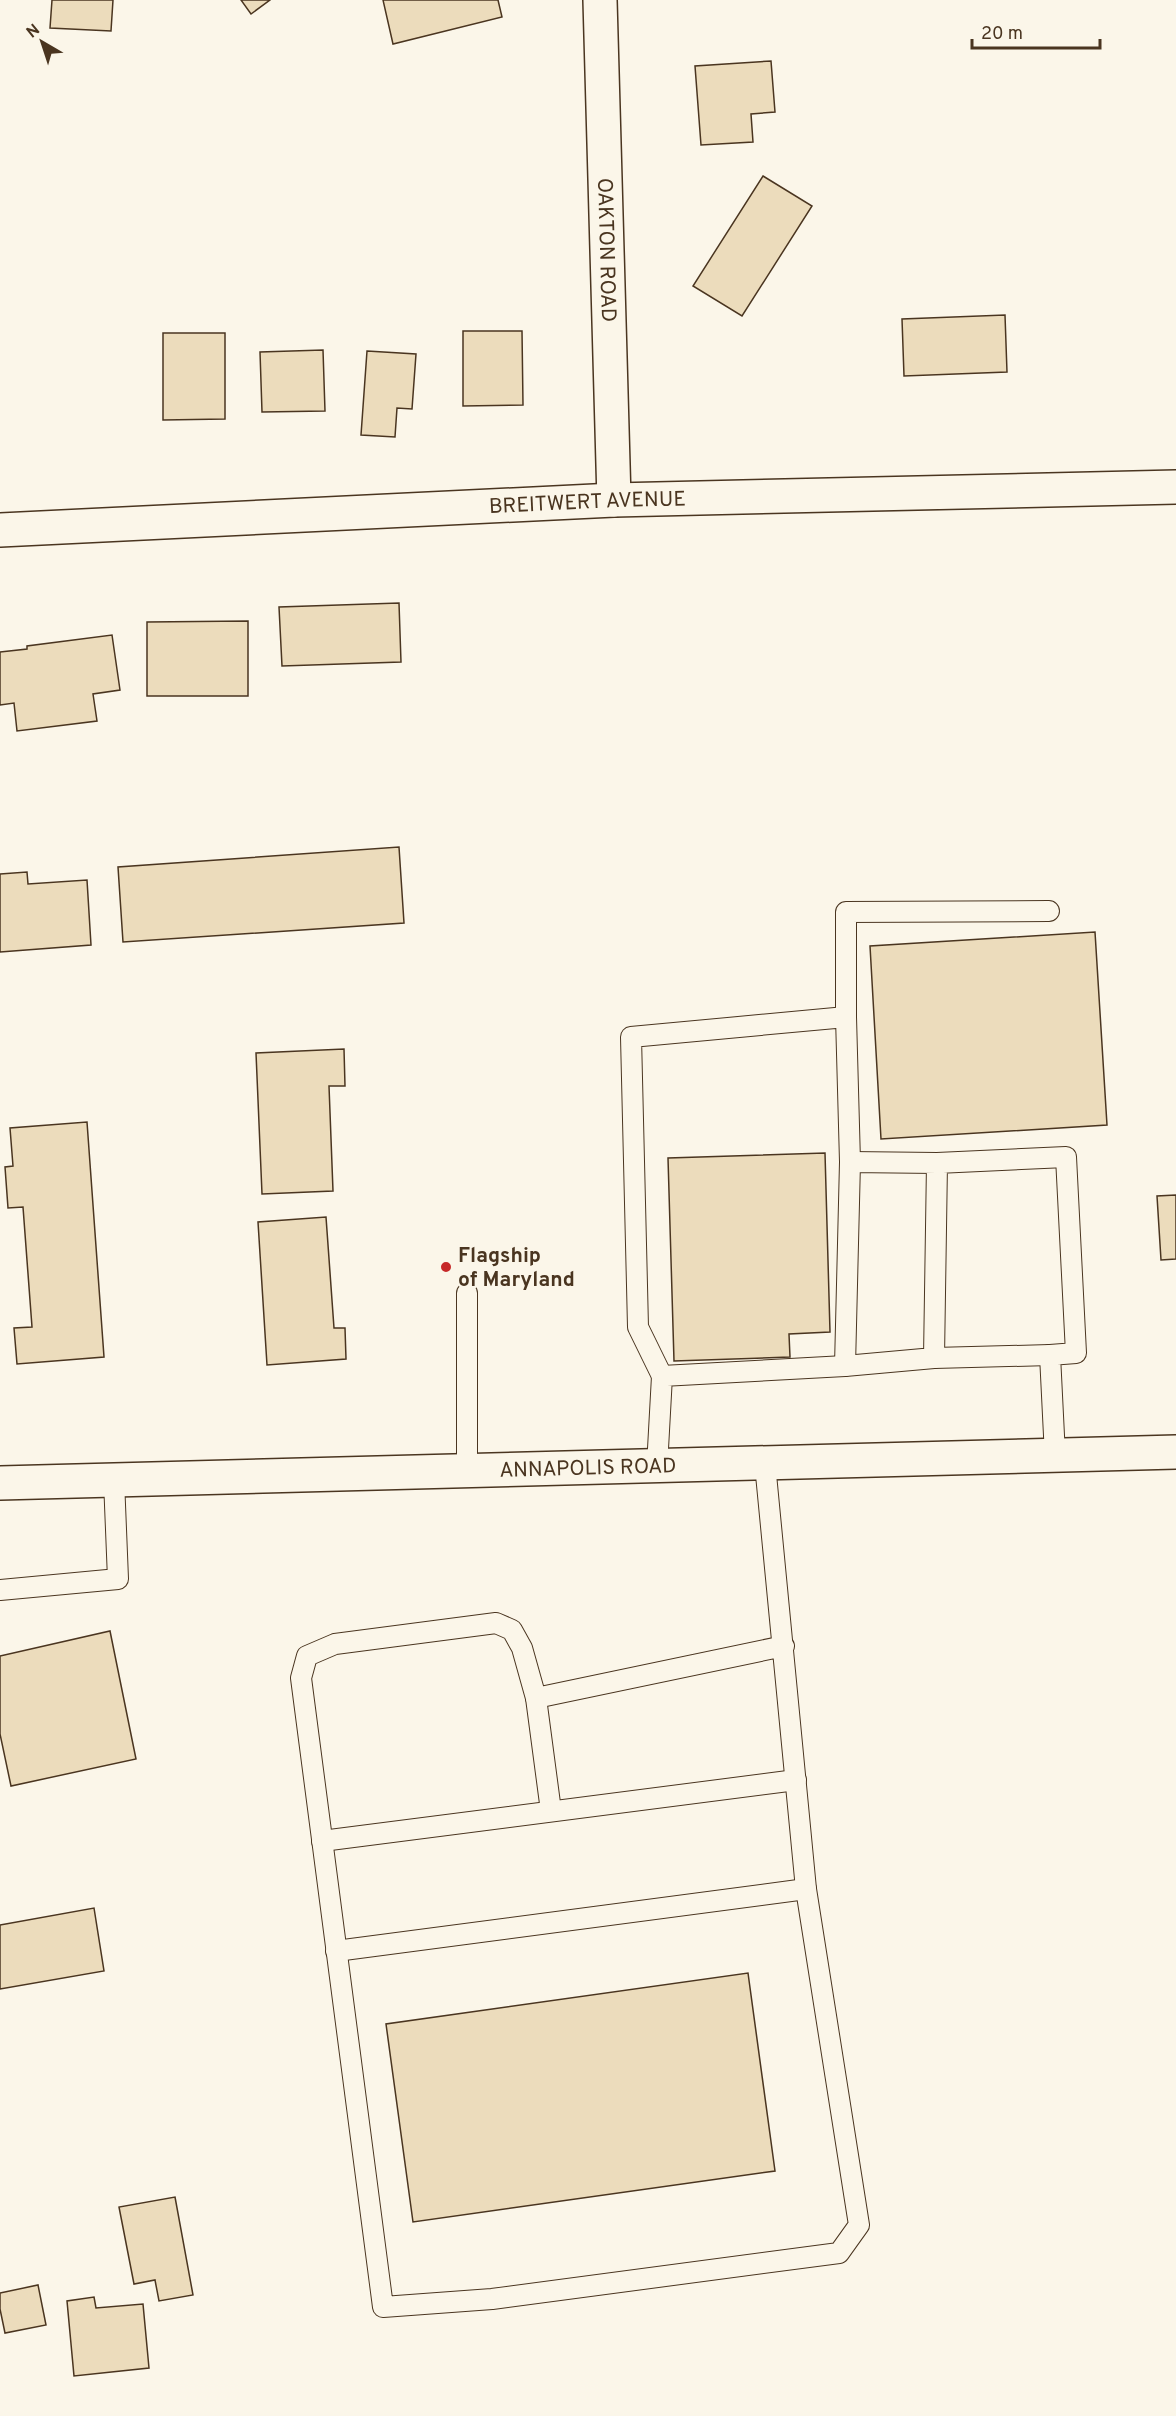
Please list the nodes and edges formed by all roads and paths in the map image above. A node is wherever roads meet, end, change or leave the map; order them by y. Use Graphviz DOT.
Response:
graph roads {
  1 [pos="600,0"];
  2 [pos="1176,487"];
  3 [pos="614,500"];
  4 [pos="0,530"];
  5 [pos="1049,912"];
  6 [pos="846,1017"];
  7 [pos="850,1162"];
  8 [pos="937,1163"];
  9 [pos="467,1293"];
  10 [pos="1050,1355"];
  11 [pos="934,1358"];
  12 [pos="845,1366"];
  13 [pos="662,1376"];
  14 [pos="1176,1452"];
  15 [pos="1055,1456"];
  16 [pos="765,1464"];
  17 [pos="657,1467"];
  18 [pos="467,1472"];
  19 [pos="114,1480"];
  20 [pos="0,1484"];
  21 [pos="0,1590"];
  22 [pos="784,1646"];
  23 [pos="536,1698"];
  24 [pos="796,1780"];
  25 [pos="551,1811"];
  26 [pos="322,1841"];
  27 [pos="806,1889"];
  28 [pos="336,1951"];
  1 -- 3 [label="street, OAKTON ROAD"];
  2 -- 3 [label="street, BREITWERT AVENUE"];
  3 -- 4 [label="street, BREITWERT AVENUE"];
  5 -- 6 [label="lane"];
  6 -- 7 [label="lane"];
  6 -- 13 [label="lane"];
  7 -- 8 [label="lane"];
  7 -- 12 [label="lane"];
  8 -- 10 [label="lane"];
  8 -- 11 [label="lane"];
  9 -- 18 [label="lane"];
  10 -- 11 [label="lane"];
  10 -- 15 [label="lane"];
  11 -- 12 [label="lane"];
  12 -- 13 [label="lane"];
  13 -- 17 [label="lane"];
  14 -- 15 [label="street, ANNAPOLIS ROAD"];
  15 -- 16 [label="street, ANNAPOLIS ROAD"];
  16 -- 17 [label="street, ANNAPOLIS ROAD"];
  16 -- 22 [label="lane"];
  17 -- 18 [label="street, ANNAPOLIS ROAD"];
  18 -- 19 [label="street, ANNAPOLIS ROAD"];
  19 -- 20 [label="street, ANNAPOLIS ROAD"];
  19 -- 21 [label="lane"];
  22 -- 23 [label="lane"];
  22 -- 24 [label="lane"];
  23 -- 25 [label="lane"];
  23 -- 26 [label="lane"];
  24 -- 25 [label="lane"];
  24 -- 27 [label="lane"];
  25 -- 26 [label="lane"];
  26 -- 28 [label="lane"];
  27 -- 28 [label="lane"];
  27 -- 28 [label="lane"];
}
